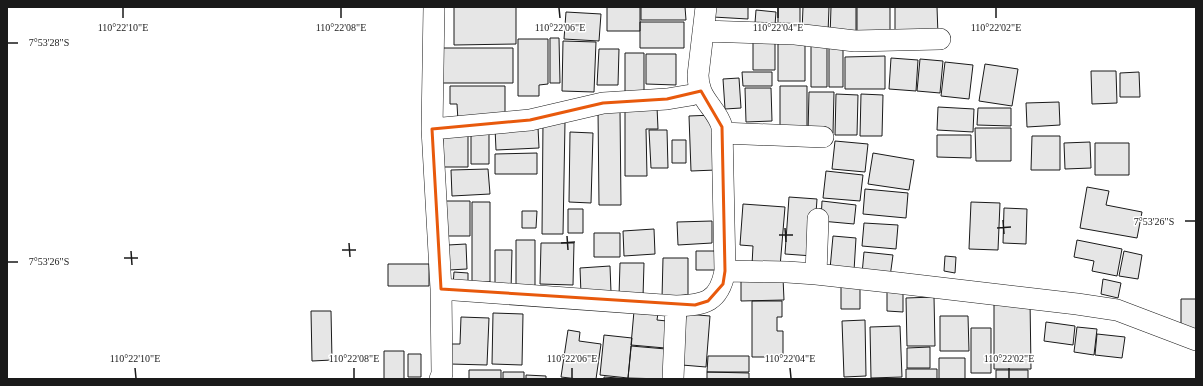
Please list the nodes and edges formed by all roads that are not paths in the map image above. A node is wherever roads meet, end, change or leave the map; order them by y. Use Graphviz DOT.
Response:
graph roads {
  1 [pos="434,7"];
  2 [pos="706,7"];
  3 [pos="703,31"];
  4 [pos="940,39"];
  5 [pos="701,91"];
  6 [pos="432,129"];
  7 [pos="722,133"];
  8 [pos="823,137"];
  9 [pos="818,219"];
  10 [pos="726,271"];
  11 [pos="816,274"];
  12 [pos="441,289"];
  13 [pos="676,306"];
  14 [pos="1196,340"];
  15 [pos="440,379"];
  16 [pos="673,379"];
  1 -- 6 [label="street"];
  2 -- 3 [label="street"];
  3 -- 4 [label="street"];
  3 -- 5 [label="street"];
  5 -- 6 [label="street"];
  5 -- 7 [label="street"];
  6 -- 12 [label="street"];
  7 -- 8 [label="street"];
  7 -- 10 [label="street"];
  9 -- 11 [label="street"];
  10 -- 11 [label="street"];
  10 -- 13 [label="street"];
  11 -- 14 [label="street"];
  12 -- 13 [label="street"];
  12 -- 15 [label="street"];
  13 -- 16 [label="street"];
}
